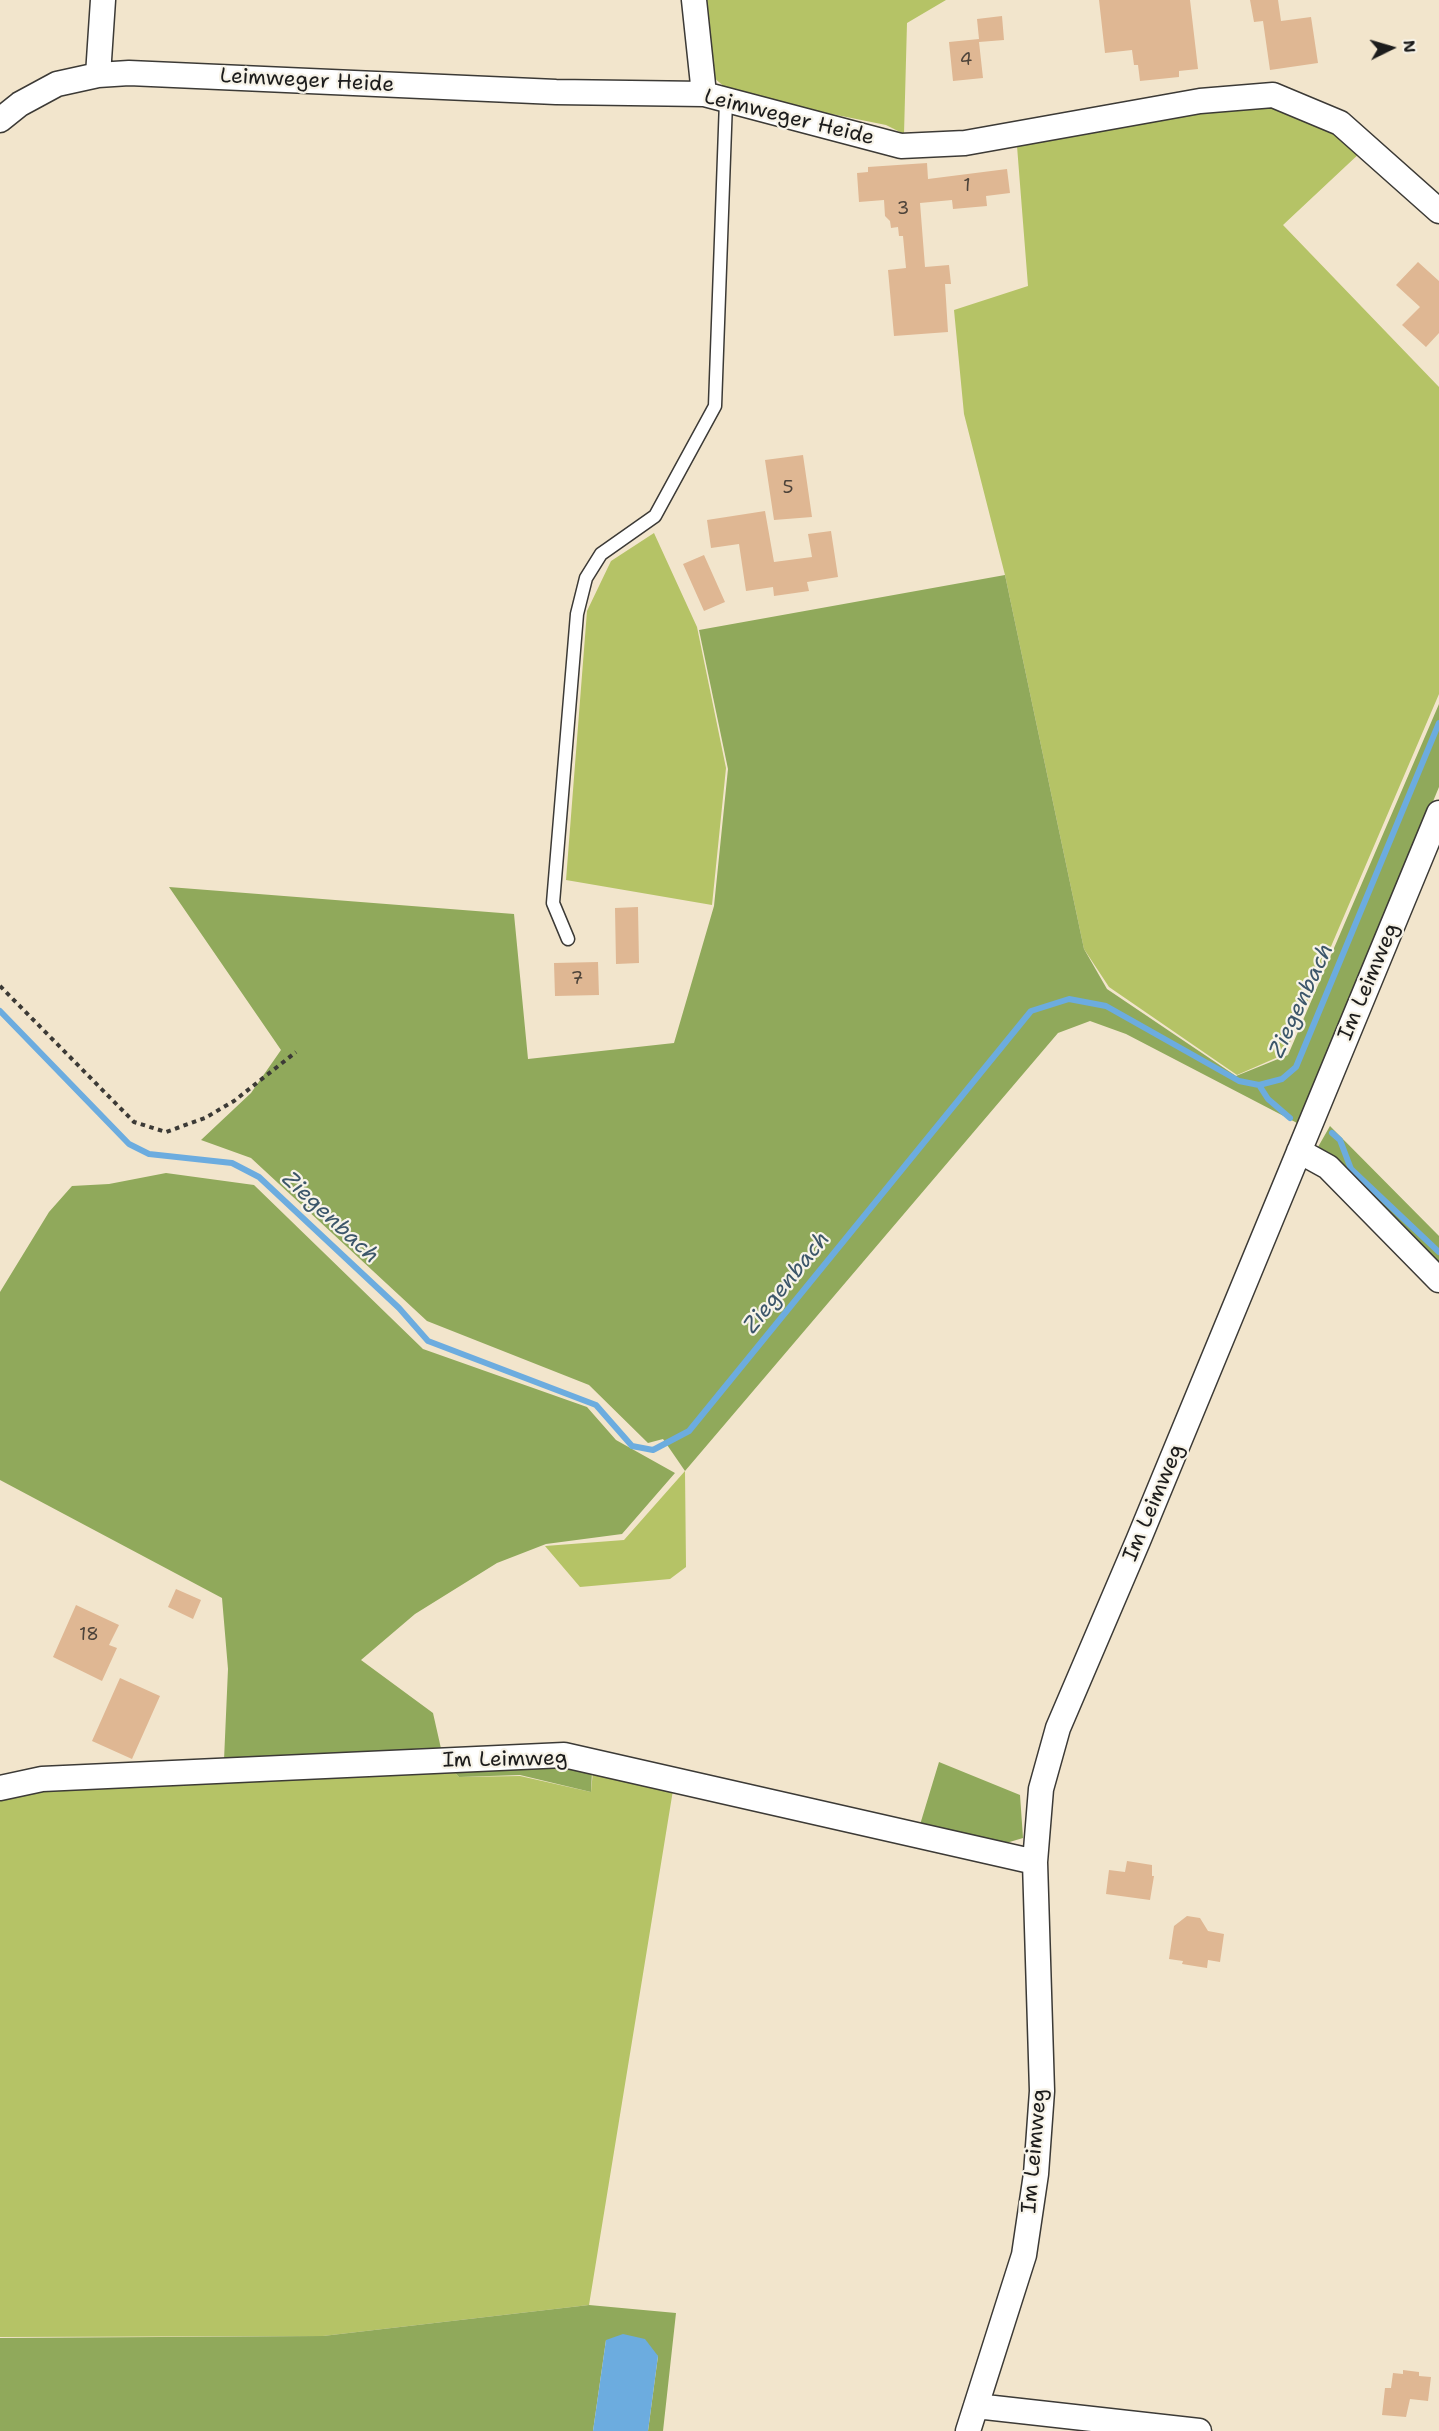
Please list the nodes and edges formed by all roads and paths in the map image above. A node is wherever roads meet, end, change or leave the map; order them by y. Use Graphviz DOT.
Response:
graph roads {
  1 [pos="103,0"];
  2 [pos="694,0"];
  3 [pos="98,75"];
  4 [pos="715,98"];
  5 [pos="0,120"];
  6 [pos="1439,211"];
  7 [pos="1439,813"];
  8 [pos="568,939"];
  9 [pos="0,986"];
  10 [pos="296,1052"];
  11 [pos="1299,1151"];
  12 [pos="1439,1280"];
  13 [pos="0,1788"];
  14 [pos="1035,1862"];
  15 [pos="976,2406"];
  16 [pos="968,2431"];
  17 [pos="1199,2431"];
  1 -- 3 [label="street"];
  2 -- 4 [label="street"];
  3 -- 4 [label="street, Leimweger Heide"];
  3 -- 5 [label="street, Leimweger Heide"];
  4 -- 6 [label="street, Leimweger Heide"];
  4 -- 8 [label="lane"];
  7 -- 11 [label="street, Im Leimweg"];
  9 -- 10 [label="path"];
  11 -- 12 [label="street"];
  11 -- 14 [label="street, Im Leimweg"];
  13 -- 14 [label="street, Im Leimweg"];
  14 -- 15 [label="street, Im Leimweg"];
  15 -- 16 [label="street, Im Leimweg"];
  15 -- 17 [label="street"];
}
